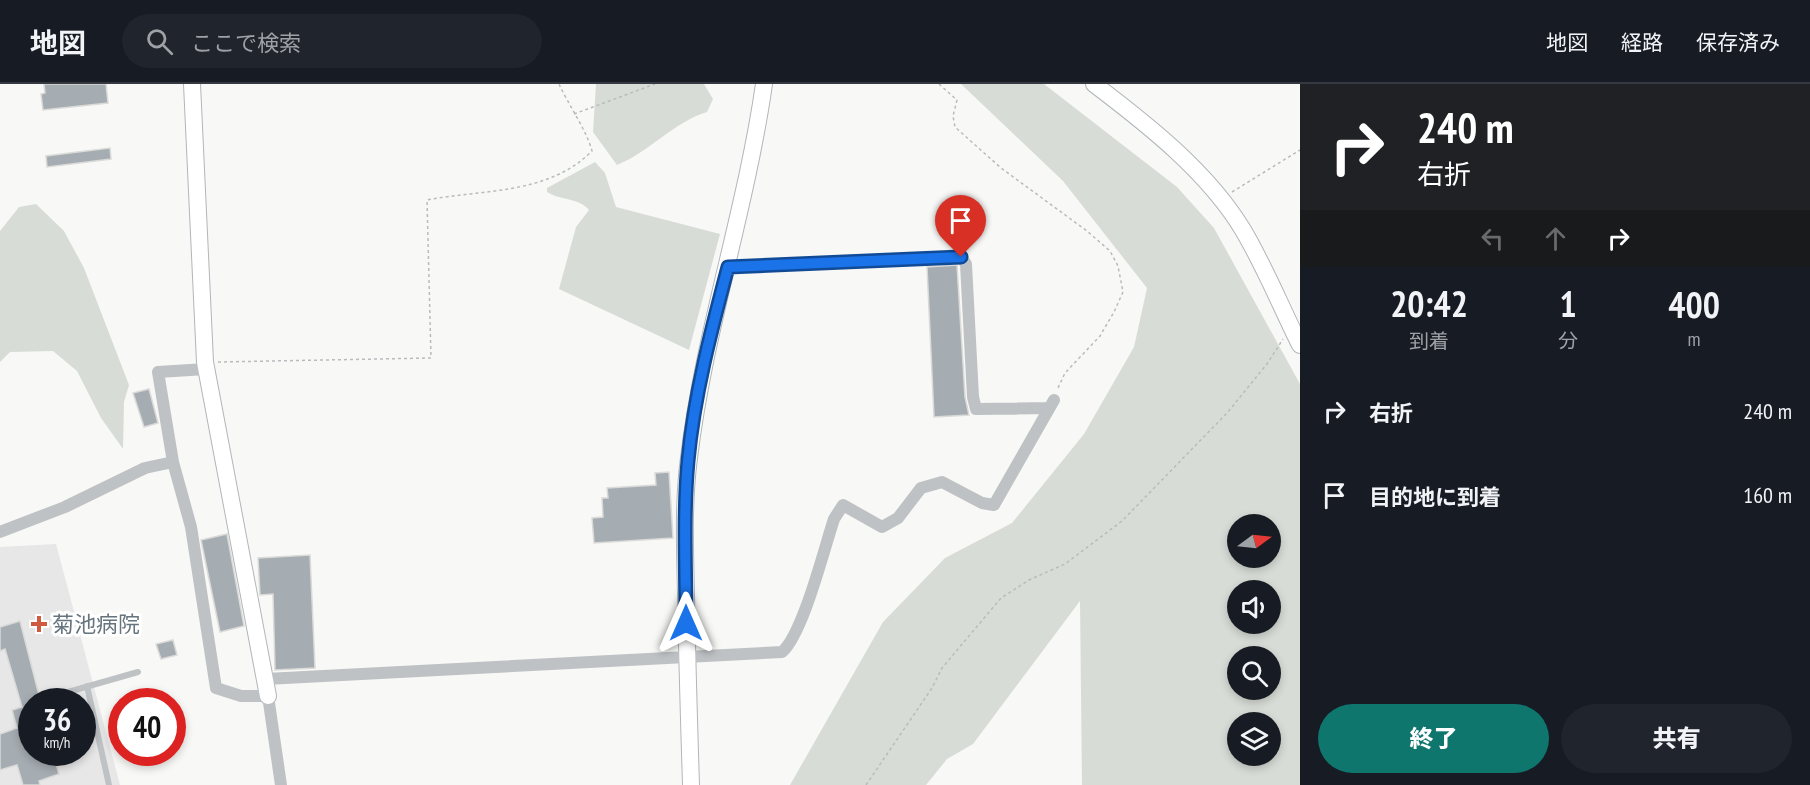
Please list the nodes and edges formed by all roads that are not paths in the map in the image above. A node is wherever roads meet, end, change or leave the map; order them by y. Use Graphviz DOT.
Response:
graph roads {
  1 [pos="192,84"];
  2 [pos="764,84"];
  3 [pos="1094,84"];
  4 [pos="728,267"];
  5 [pos="1300,345"];
  6 [pos="205,366"];
  7 [pos="173,462"];
  8 [pos="0,532"];
  9 [pos="685,658"];
  10 [pos="138,672"];
  11 [pos="266,679"];
  12 [pos="87,686"];
  13 [pos="80,688"];
  14 [pos="268,696"];
  15 [pos="109,785"];
  16 [pos="281,785"];
  17 [pos="691,785"];
  1 -- 6 [label="street"];
  2 -- 4 [label="street"];
  3 -- 5 [label="street"];
  4 -- 9 [label="street"];
  4 -- 9 [label="street"];
  6 -- 7 [label="street"];
  6 -- 11 [label="street"];
  7 -- 8 [label="street"];
  7 -- 14 [label="street"];
  9 -- 11 [label="street"];
  9 -- 17 [label="street"];
  10 -- 12 [label="lane"];
  11 -- 14 [label="street"];
  12 -- 13 [label="lane"];
  12 -- 15 [label="lane"];
  14 -- 16 [label="street"];
}
